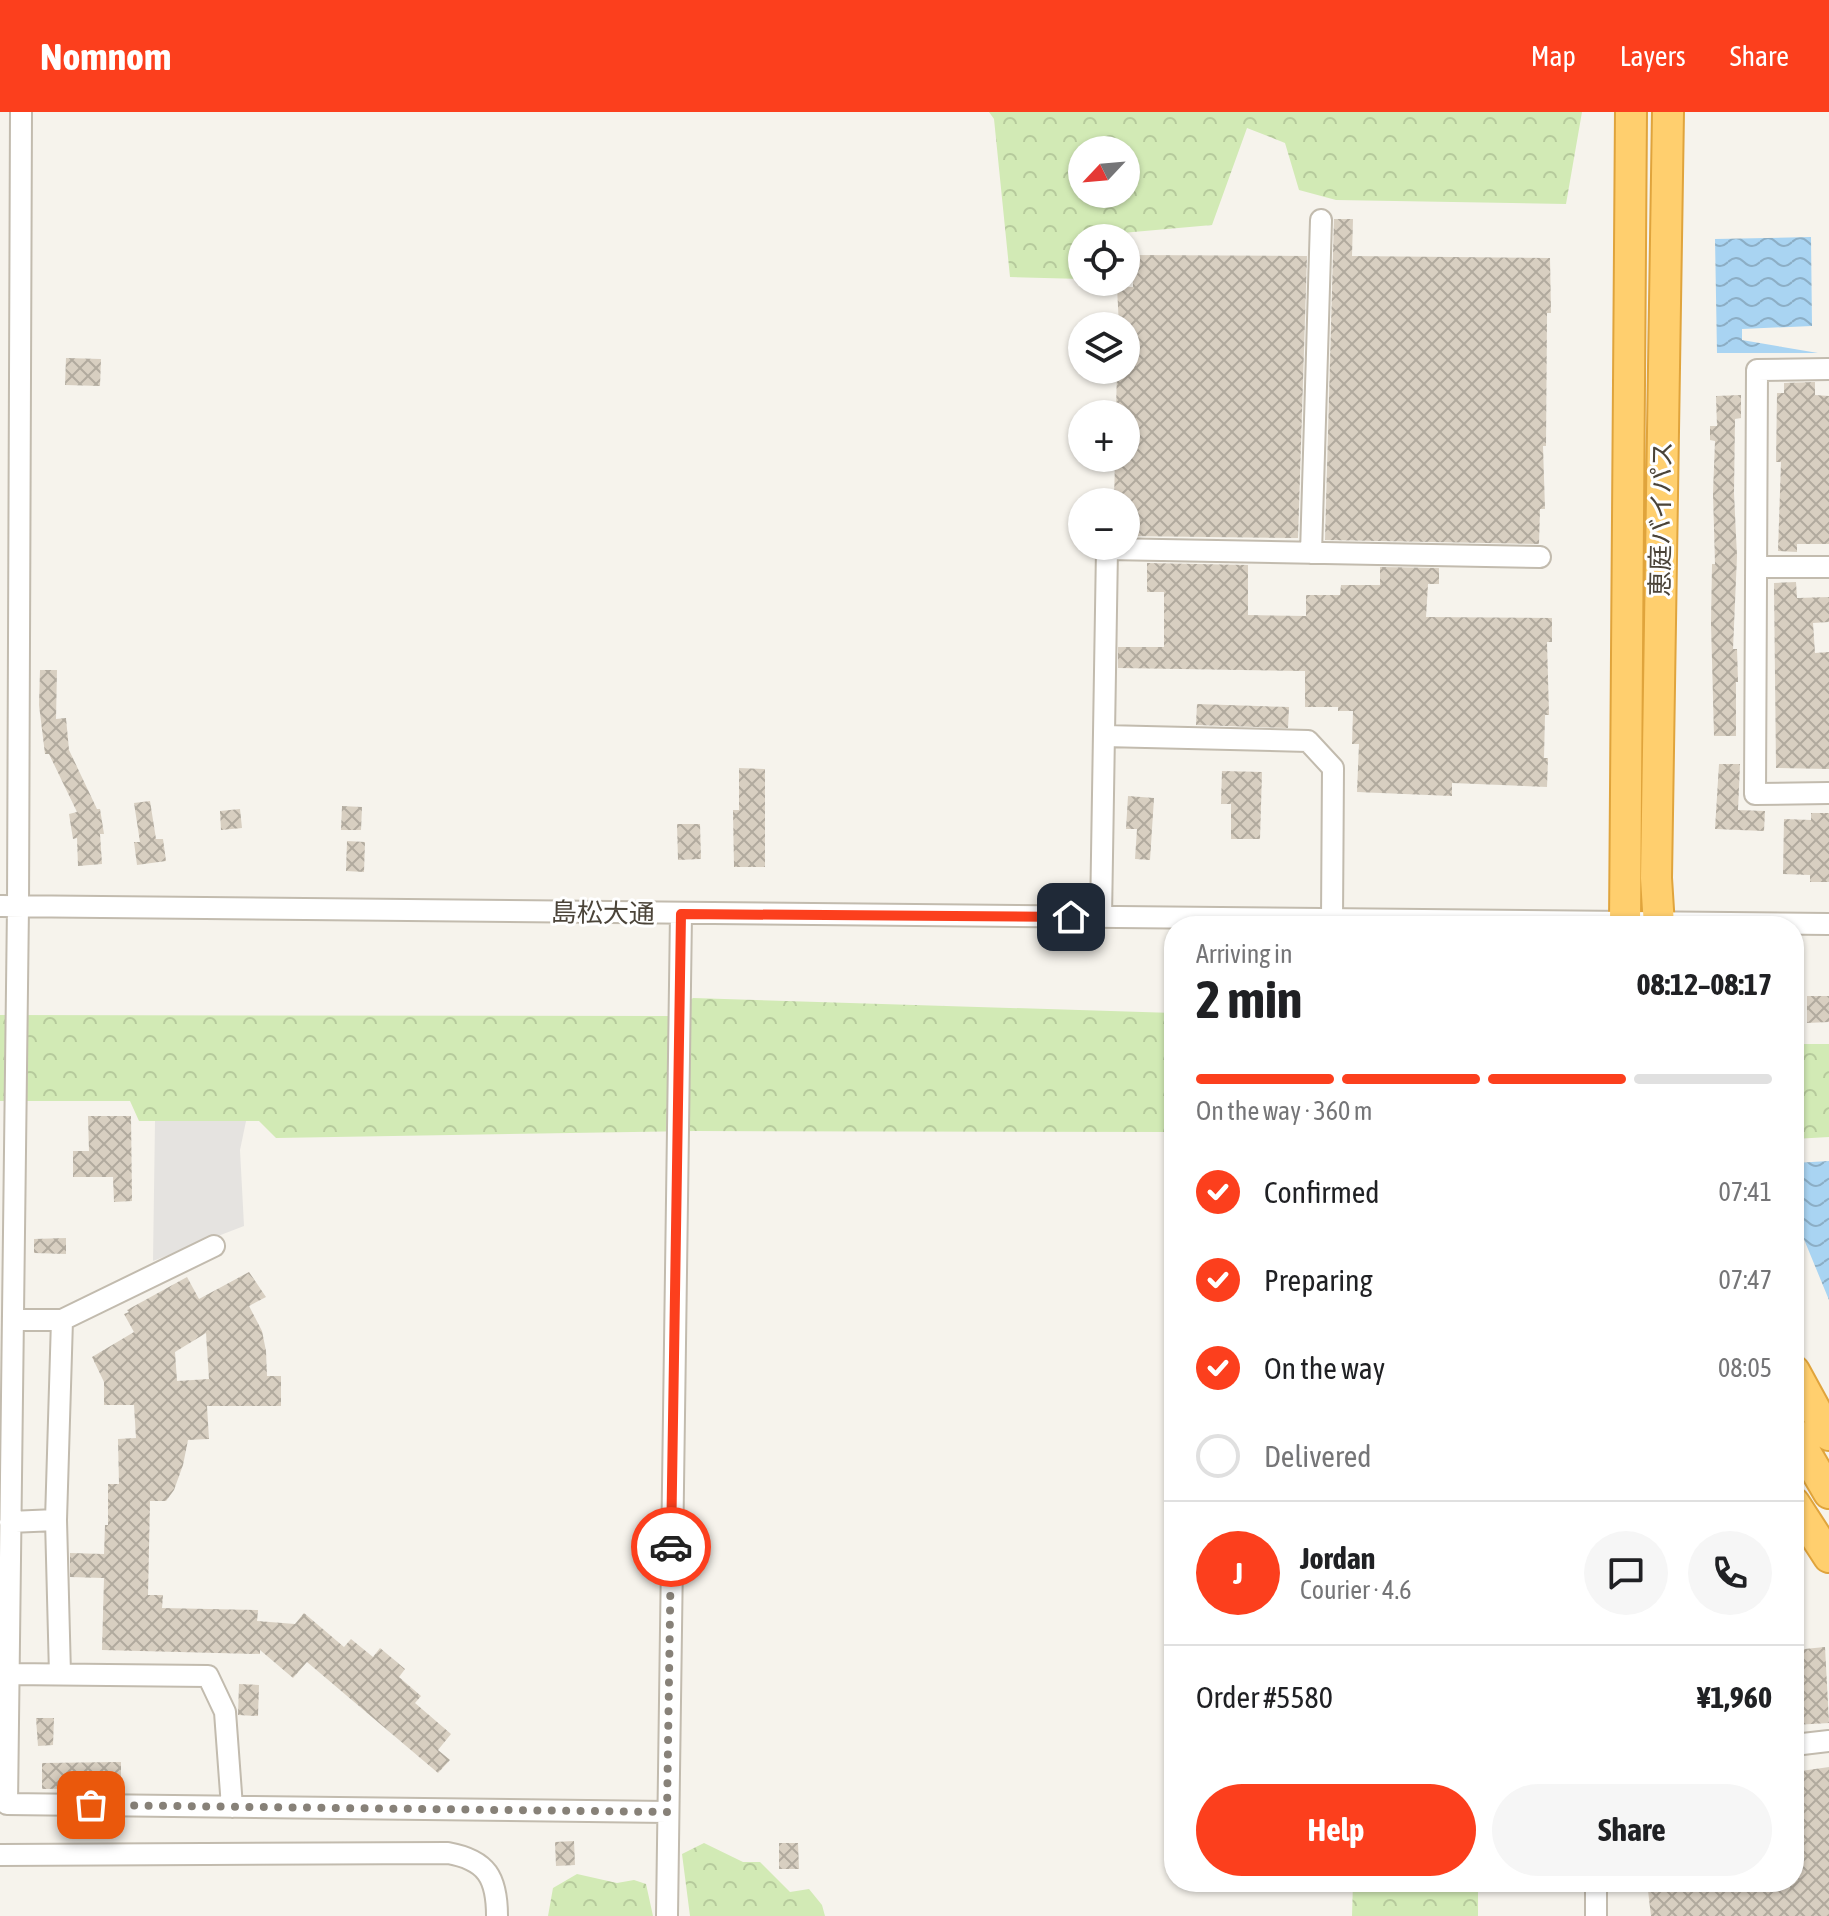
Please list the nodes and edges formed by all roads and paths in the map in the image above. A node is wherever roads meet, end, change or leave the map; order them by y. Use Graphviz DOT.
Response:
graph roads {
  1 [pos="21,112"];
  2 [pos="1631,112"];
  3 [pos="1668,112"];
  4 [pos="1321,220"];
  5 [pos="1829,369"];
  6 [pos="1311,553"];
  7 [pos="1540,557"];
  8 [pos="1757,567"];
  9 [pos="1829,567"];
  10 [pos="1104,736"];
  11 [pos="1829,793"];
  12 [pos="9,906"];
  13 [pos="681,914"];
  14 [pos="1332,916"];
  15 [pos="1625,916"];
  16 [pos="1658,916"];
  17 [pos="1101,917"];
  18 [pos="1164,918"];
  19 [pos="1804,924"];
  20 [pos="1829,924"];
  21 [pos="214,1246"];
  22 [pos="13,1320"];
  23 [pos="62,1320"];
  24 [pos="1804,1389"];
  25 [pos="1829,1435"];
  26 [pos="1804,1450"];
  27 [pos="1829,1493"];
  28 [pos="56,1520"];
  29 [pos="10,1522"];
  30 [pos="1804,1525"];
  31 [pos="1829,1557"];
  32 [pos="9,1674"];
  33 [pos="60,1674"];
  34 [pos="1829,1741"];
  35 [pos="1804,1744"];
  36 [pos="232,1807"];
  37 [pos="667,1812"];
  38 [pos="0,1855"];
  39 [pos="1596,1892"];
  40 [pos="497,1916"];
  41 [pos="667,1916"];
  42 [pos="1596,1916"];
  1 -- 12 [label="street"];
  2 -- 15 [label="highway, 恵庭バイパス"];
  3 -- 16 [label="highway, 恵庭バイパス"];
  4 -- 6 [label="street"];
  5 -- 8 [label="street"];
  6 -- 7 [label="street"];
  6 -- 10 [label="street"];
  8 -- 9 [label="street"];
  8 -- 11 [label="street"];
  10 -- 14 [label="street"];
  10 -- 17 [label="street"];
  12 -- 13 [label="street, 島松大通"];
  12 -- 22 [label="street"];
  13 -- 17 [label="street, 島松大通"];
  13 -- 37 [label="street"];
  17 -- 18 [label="street, 島松大通"];
  19 -- 20 [label="street, 島松大通"];
  21 -- 23 [label="street"];
  22 -- 23 [label="street"];
  22 -- 29 [label="street"];
  23 -- 28 [label="street"];
  24 -- 25 [label="highway"];
  26 -- 27 [label="highway"];
  28 -- 29 [label="street"];
  28 -- 33 [label="street"];
  29 -- 32 [label="street"];
  30 -- 31 [label="highway"];
  32 -- 33 [label="street"];
  32 -- 36 [label="street"];
  33 -- 36 [label="street"];
  34 -- 35 [label="street"];
  36 -- 37 [label="street"];
  37 -- 41 [label="street"];
  38 -- 40 [label="street"];
  39 -- 42 [label="street"];
}
